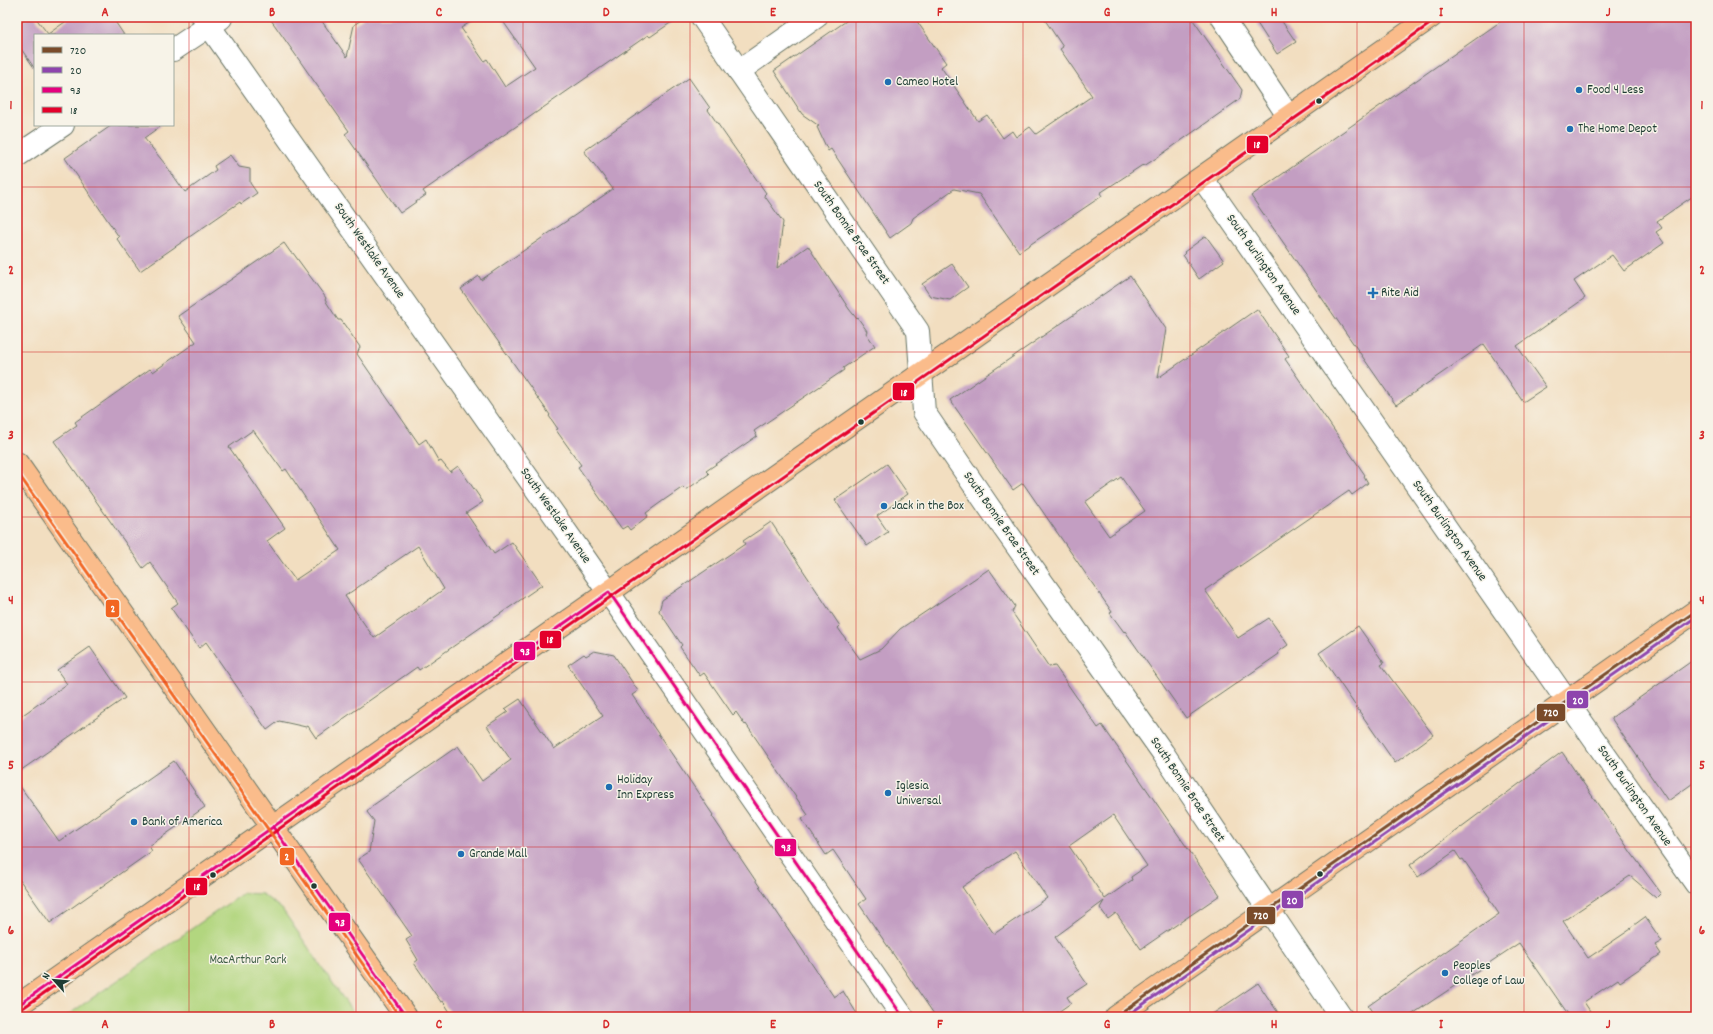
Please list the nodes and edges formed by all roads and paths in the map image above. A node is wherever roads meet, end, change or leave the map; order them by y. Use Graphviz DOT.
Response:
graph roads {
  1 [pos="702,17"];
  2 [pos="816,17"];
  3 [pos="1222,17"];
  4 [pos="1431,17"];
  5 [pos="212,20"];
  6 [pos="174,49"];
  7 [pos="739,71"];
  8 [pos="1289,117"];
  9 [pos="62,126"];
  10 [pos="17,156"];
  11 [pos="1202,178"];
  12 [pos="921,374"];
  13 [pos="17,463"];
  14 [pos="609,592"];
  15 [pos="1696,611"];
  16 [pos="1567,701"];
  17 [pos="273,827"];
  18 [pos="1696,884"];
  19 [pos="1269,910"];
  20 [pos="17,1006"];
  21 [pos="406,1017"];
  22 [pos="903,1017"];
  23 [pos="1116,1017"];
  24 [pos="1341,1017"];
  1 -- 7 [label="street, South Bonnie Brae Street"];
  2 -- 7 [label="street"];
  3 -- 8 [label="street"];
  4 -- 8 [label="main road"];
  5 -- 6 [label="street"];
  5 -- 14 [label="street, South Westlake Avenue"];
  7 -- 12 [label="street, South Bonnie Brae Street"];
  8 -- 11 [label="main road"];
  9 -- 10 [label="street"];
  11 -- 12 [label="main road"];
  11 -- 16 [label="street, South Burlington Avenue"];
  12 -- 14 [label="main road"];
  12 -- 19 [label="street, South Bonnie Brae Street"];
  13 -- 17 [label="main road"];
  14 -- 17 [label="main road"];
  14 -- 22 [label="street, South Westlake Avenue"];
  15 -- 16 [label="main road"];
  16 -- 18 [label="street, South Burlington Avenue"];
  16 -- 19 [label="main road"];
  17 -- 20 [label="main road"];
  17 -- 21 [label="main road"];
  19 -- 23 [label="main road"];
  19 -- 24 [label="street, South Bonnie Brae Street"];
}
